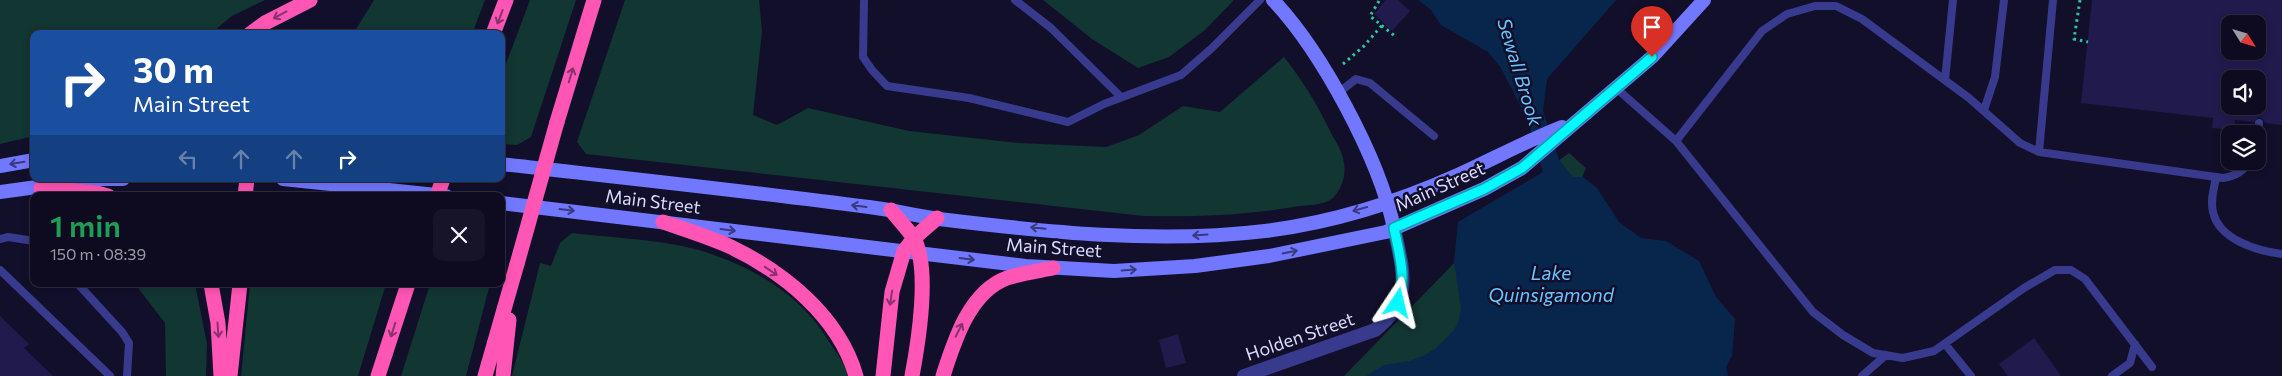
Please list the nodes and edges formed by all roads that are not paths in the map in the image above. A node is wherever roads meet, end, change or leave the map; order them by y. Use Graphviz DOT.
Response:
graph roads {
  1 [pos="310,0"];
  2 [pos="506,0"];
  3 [pos="594,0"];
  4 [pos="864,0"];
  5 [pos="1015,0"];
  6 [pos="1260,0"];
  7 [pos="1273,0"];
  8 [pos="1704,0"];
  9 [pos="1801,0"];
  10 [pos="1954,0"];
  11 [pos="2004,0"];
  12 [pos="2053,0"];
  13 [pos="1798,11"];
  14 [pos="256,30"];
  15 [pos="495,30"];
  16 [pos="1945,80"];
  17 [pos="1616,88"];
  18 [pos="1338,94"];
  19 [pos="1121,97"];
  20 [pos="1984,110"];
  21 [pos="2259,122"];
  22 [pos="1573,123"];
  23 [pos="2259,125"];
  24 [pos="1434,136"];
  25 [pos="1676,140"];
  26 [pos="2039,152"];
  27 [pos="30,161"];
  28 [pos="505,164"];
  29 [pos="0,166"];
  30 [pos="2243,170"];
  31 [pos="2216,177"];
  32 [pos="82,182"];
  33 [pos="312,182"];
  34 [pos="41,188"];
  35 [pos="0,192"];
  36 [pos="86,192"];
  37 [pos="408,192"];
  38 [pos="1388,201"];
  39 [pos="505,202"];
  40 [pos="891,210"];
  41 [pos="937,218"];
  42 [pos="663,222"];
  43 [pos="1394,228"];
  44 [pos="0,239"];
  45 [pos="30,240"];
  46 [pos="912,247"];
  47 [pos="2282,254"];
  48 [pos="1053,268"];
  49 [pos="0,270"];
  50 [pos="513,283"];
  51 [pos="81,287"];
  52 [pos="212,287"];
  53 [pos="240,287"];
  54 [pos="407,287"];
  55 [pos="1945,344"];
  56 [pos="2134,344"];
  57 [pos="1886,356"];
  58 [pos="2152,367"];
  59 [pos="110,376"];
  60 [pos="127,376"];
  61 [pos="221,376"];
  62 [pos="230,376"];
  63 [pos="378,376"];
  64 [pos="485,376"];
  65 [pos="503,376"];
  66 [pos="856,376"];
  67 [pos="883,376"];
  68 [pos="912,376"];
  69 [pos="943,376"];
  70 [pos="1244,376"];
  71 [pos="1862,376"];
  72 [pos="1971,376"];
  73 [pos="2112,376"];
  1 -- 14 [label="highway, one-way"];
  2 -- 15 [label="highway, one-way"];
  50 -- 3 [label="highway, one-way, bridge"];
  4 -- 19 [label="lane"];
  5 -- 19 [label="lane"];
  6 -- 19 [label="lane"];
  7 -- 18 [label="main road"];
  8 -- 17 [label="main road, Main Street"];
  9 -- 13 [label="lane"];
  10 -- 16 [label="lane"];
  11 -- 20 [label="lane"];
  12 -- 26 [label="lane"];
  13 -- 16 [label="lane"];
  13 -- 25 [label="lane"];
  16 -- 20 [label="lane"];
  17 -- 22 [label="main road, Main Street"];
  17 -- 25 [label="lane"];
  18 -- 24 [label="lane"];
  18 -- 38 [label="main road"];
  20 -- 26 [label="lane"];
  21 -- 23 [label="lane"];
  22 -- 38 [label="main road, Main Street"];
  22 -- 43 [label="main road, Main Street"];
  25 -- 57 [label="lane"];
  26 -- 31 [label="lane"];
  27 -- 29 [label="main road, one-way"];
  40 -- 28 [label="main road, Main Street, one-way"];
  30 -- 31 [label="lane"];
  31 -- 47 [label="lane"];
  32 -- 34 [label="main road"];
  33 -- 37 [label="main road"];
  34 -- 35 [label="main road"];
  34 -- 36 [label="highway"];
  38 -- 41 [label="main road, Main Street, one-way"];
  38 -- 43 [label="main road"];
  39 -- 42 [label="main road, Main Street, one-way"];
  40 -- 41 [label="main road, Main Street"];
  40 -- 46 [label="highway"];
  41 -- 46 [label="highway"];
  42 -- 46 [label="main road, Main Street, one-way"];
  42 -- 66 [label="highway, one-way"];
  48 -- 43 [label="main road, Main Street, one-way"];
  43 -- 70 [label="street, Holden Street"];
  44 -- 45 [label="lane"];
  46 -- 48 [label="main road, Main Street, one-way"];
  46 -- 67 [label="highway, one-way"];
  46 -- 68 [label="highway"];
  69 -- 48 [label="highway, one-way"];
  49 -- 59 [label="lane"];
  50 -- 64 [label="highway"];
  50 -- 65 [label="highway"];
  51 -- 60 [label="lane"];
  52 -- 61 [label="highway, one-way"];
  53 -- 62 [label="highway"];
  54 -- 63 [label="highway, one-way"];
  55 -- 56 [label="lane"];
  55 -- 57 [label="lane"];
  55 -- 72 [label="lane"];
  56 -- 58 [label="lane"];
  56 -- 73 [label="lane"];
  57 -- 71 [label="lane"];
}
